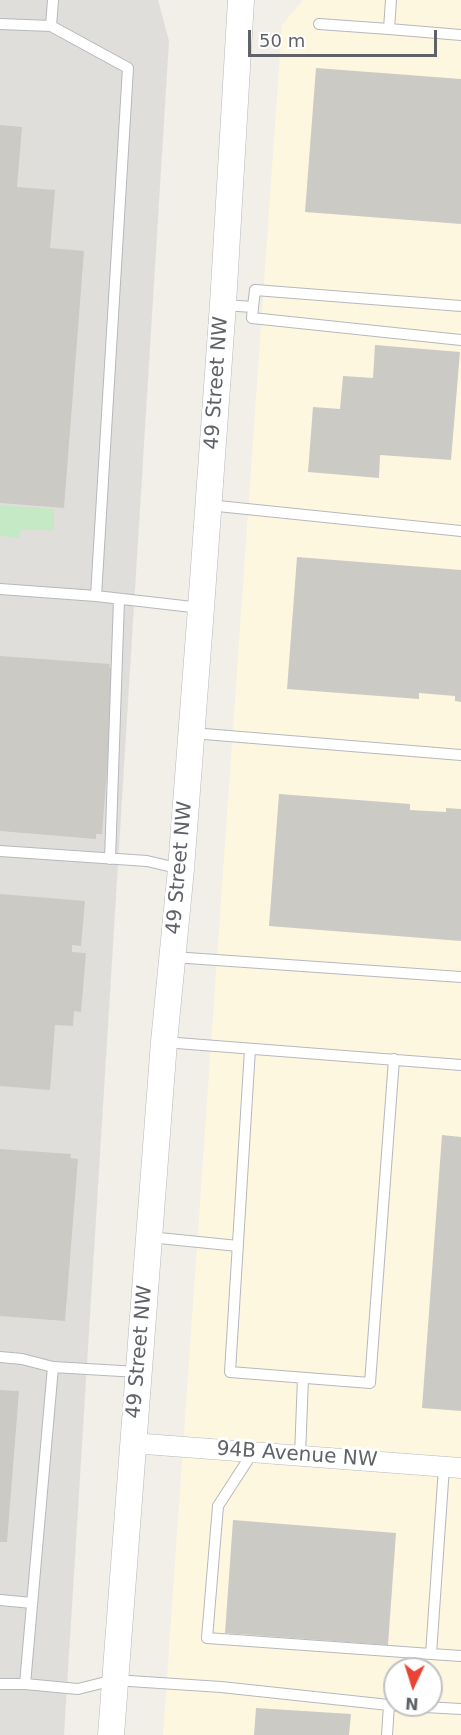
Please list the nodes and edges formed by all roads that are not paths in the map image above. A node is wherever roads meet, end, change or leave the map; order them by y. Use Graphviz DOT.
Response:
graph roads {
  1 [pos="53,0"];
  2 [pos="241,0"];
  3 [pos="391,0"];
  4 [pos="0,24"];
  5 [pos="319,24"];
  6 [pos="51,26"];
  7 [pos="389,29"];
  8 [pos="461,34"];
  9 [pos="223,304"];
  10 [pos="461,306"];
  11 [pos="253,308"];
  12 [pos="461,340"];
  13 [pos="208,505"];
  14 [pos="461,531"];
  15 [pos="0,589"];
  16 [pos="96,596"];
  17 [pos="119,599"];
  18 [pos="201,608"];
  19 [pos="192,734"];
  20 [pos="461,754"];
  21 [pos="0,851"];
  22 [pos="110,859"];
  23 [pos="181,869"];
  24 [pos="172,957"];
  25 [pos="461,977"];
  26 [pos="164,1042"];
  27 [pos="250,1048"];
  28 [pos="394,1059"];
  29 [pos="461,1065"];
  30 [pos="149,1237"];
  31 [pos="238,1246"];
  32 [pos="0,1358"];
  33 [pos="54,1367"];
  34 [pos="138,1372"];
  35 [pos="303,1378"];
  36 [pos="132,1443"];
  37 [pos="253,1452"];
  38 [pos="300,1455"];
  39 [pos="452,1467"];
  40 [pos="0,1600"];
  41 [pos="32,1603"];
  42 [pos="431,1654"];
  43 [pos="461,1656"];
  44 [pos="114,1680"];
  45 [pos="0,1684"];
  46 [pos="25,1684"];
  47 [pos="383,1704"];
  48 [pos="443,1708"];
  49 [pos="461,1709"];
  50 [pos="388,1717"];
  51 [pos="111,1735"];
  52 [pos="387,1735"];
  1 -- 6 [label="lane"];
  2 -- 9 [label="street, 49 Street NW"];
  3 -- 7 [label="lane"];
  4 -- 6 [label="lane"];
  5 -- 7 [label="lane"];
  6 -- 16 [label="lane"];
  7 -- 8 [label="lane"];
  9 -- 11 [label="lane"];
  9 -- 13 [label="street, 49 Street NW"];
  10 -- 11 [label="lane"];
  11 -- 12 [label="lane"];
  13 -- 14 [label="lane"];
  13 -- 18 [label="street, 49 Street NW"];
  15 -- 16 [label="lane"];
  16 -- 17 [label="lane"];
  17 -- 18 [label="lane"];
  17 -- 22 [label="lane"];
  18 -- 19 [label="street, 49 Street NW"];
  19 -- 20 [label="lane"];
  19 -- 23 [label="street, 49 Street NW"];
  21 -- 22 [label="lane"];
  22 -- 23 [label="lane"];
  23 -- 24 [label="street, 49 Street NW"];
  24 -- 25 [label="lane"];
  24 -- 26 [label="street, 49 Street NW"];
  26 -- 27 [label="lane"];
  26 -- 30 [label="street, 49 Street NW"];
  27 -- 28 [label="lane"];
  27 -- 31 [label="lane"];
  28 -- 29 [label="lane"];
  28 -- 35 [label="lane"];
  30 -- 31 [label="lane"];
  30 -- 34 [label="street, 49 Street NW"];
  31 -- 35 [label="lane"];
  32 -- 33 [label="lane"];
  33 -- 34 [label="lane"];
  33 -- 41 [label="lane"];
  34 -- 36 [label="street, 49 Street NW"];
  35 -- 38 [label="lane"];
  36 -- 37 [label="street, 94B Avenue NW"];
  36 -- 44 [label="street, 49 Street NW"];
  37 -- 38 [label="street, 94B Avenue NW"];
  37 -- 42 [label="lane"];
  38 -- 39 [label="street, 94B Avenue NW"];
  39 -- 42 [label="lane"];
  40 -- 41 [label="lane"];
  41 -- 46 [label="lane"];
  42 -- 43 [label="lane"];
  44 -- 46 [label="lane"];
  44 -- 47 [label="lane"];
  44 -- 51 [label="street, 49 Street NW"];
  45 -- 46 [label="lane"];
  48 -- 49 [label="lane"];
  50 -- 52 [label="lane"];
}
